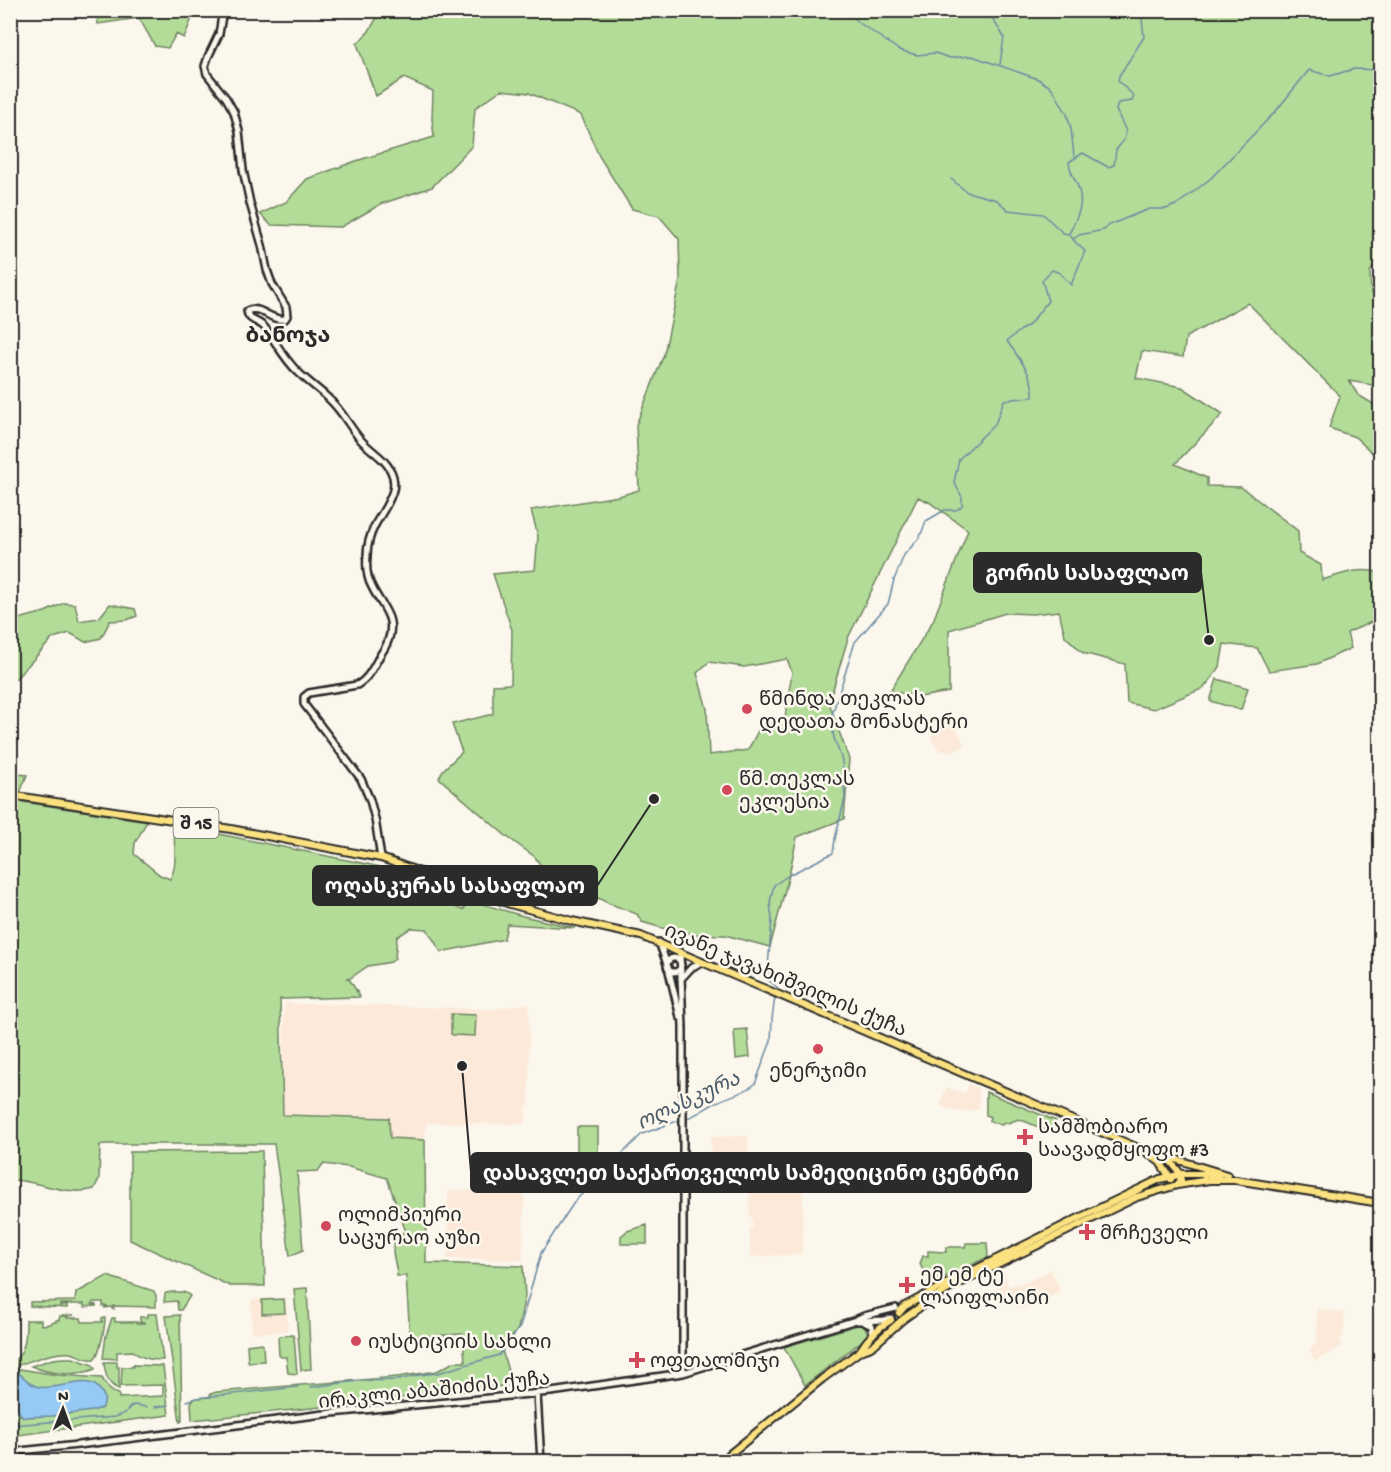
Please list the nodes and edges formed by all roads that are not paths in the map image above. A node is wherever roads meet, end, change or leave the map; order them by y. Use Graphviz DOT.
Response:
graph roads {
  1 [pos="223,10"];
  2 [pos="10,795"];
  3 [pos="381,858"];
  4 [pos="658,942"];
  5 [pos="678,951"];
  6 [pos="670,960"];
  7 [pos="701,962"];
  8 [pos="681,966"];
  9 [pos="668,967"];
  10 [pos="681,979"];
  11 [pos="683,1027"];
  12 [pos="1143,1150"];
  13 [pos="1168,1157"];
  14 [pos="1179,1174"];
  15 [pos="1227,1175"];
  16 [pos="1169,1176"];
  17 [pos="1178,1185"];
  18 [pos="1380,1202"];
  19 [pos="896,1316"];
  20 [pos="860,1320"];
  21 [pos="853,1321"];
  22 [pos="873,1335"];
  23 [pos="860,1351"];
  24 [pos="683,1373"];
  25 [pos="537,1394"];
  26 [pos="13,1452"];
  27 [pos="10,1458"];
  28 [pos="541,1461"];
  29 [pos="720,1461"];
  1 -- 3 [label="street"];
  2 -- 3 [label="main road, შ 15"];
  3 -- 4 [label="main road, ივანე ჯავახიშვილის ქუჩა / შ 15"];
  4 -- 5 [label="main road, ივანე ჯავახიშვილის ქუჩა"];
  4 -- 9 [label="street"];
  5 -- 6 [label="street"];
  5 -- 7 [label="main road, ივანე ჯავახიშვილის ქუჩა"];
  5 -- 8 [label="street"];
  6 -- 8 [label="street"];
  6 -- 9 [label="street"];
  7 -- 10 [label="street"];
  7 -- 12 [label="main road, ივანე ჯავახიშვილის ქუჩა"];
  8 -- 9 [label="street"];
  8 -- 10 [label="street"];
  9 -- 11 [label="street"];
  10 -- 11 [label="street"];
  11 -- 24 [label="street"];
  12 -- 13 [label="main road, ივანე ჯავახიშვილის ქუჩა"];
  12 -- 16 [label="main road"];
  13 -- 14 [label="main road"];
  13 -- 15 [label="main road, ივანე ჯავახიშვილის ქუჩა"];
  14 -- 15 [label="main road"];
  14 -- 16 [label="main road"];
  14 -- 17 [label="main road"];
  15 -- 18 [label="main road"];
  16 -- 17 [label="main road"];
  16 -- 19 [label="main road"];
  17 -- 18 [label="main road"];
  17 -- 19 [label="main road"];
  19 -- 20 [label="street, ირაკლი აბაშიძის ქუჩა"];
  19 -- 21 [label="street, ირაკლი აბაშიძის ქუჩა"];
  19 -- 22 [label="main road"];
  19 -- 23 [label="main road"];
  20 -- 21 [label="street, ირაკლი აბაშიძის ქუჩა"];
  20 -- 22 [label="street"];
  21 -- 24 [label="street, ირაკლი აბაშიძის ქუჩა"];
  22 -- 23 [label="main road"];
  23 -- 29 [label="main road"];
  24 -- 25 [label="street, ირაკლი აბაშიძის ქუჩა"];
  25 -- 26 [label="street, ირაკლი აბაშიძის ქუჩა"];
  25 -- 28 [label="street"];
  26 -- 27 [label="street"];
}
